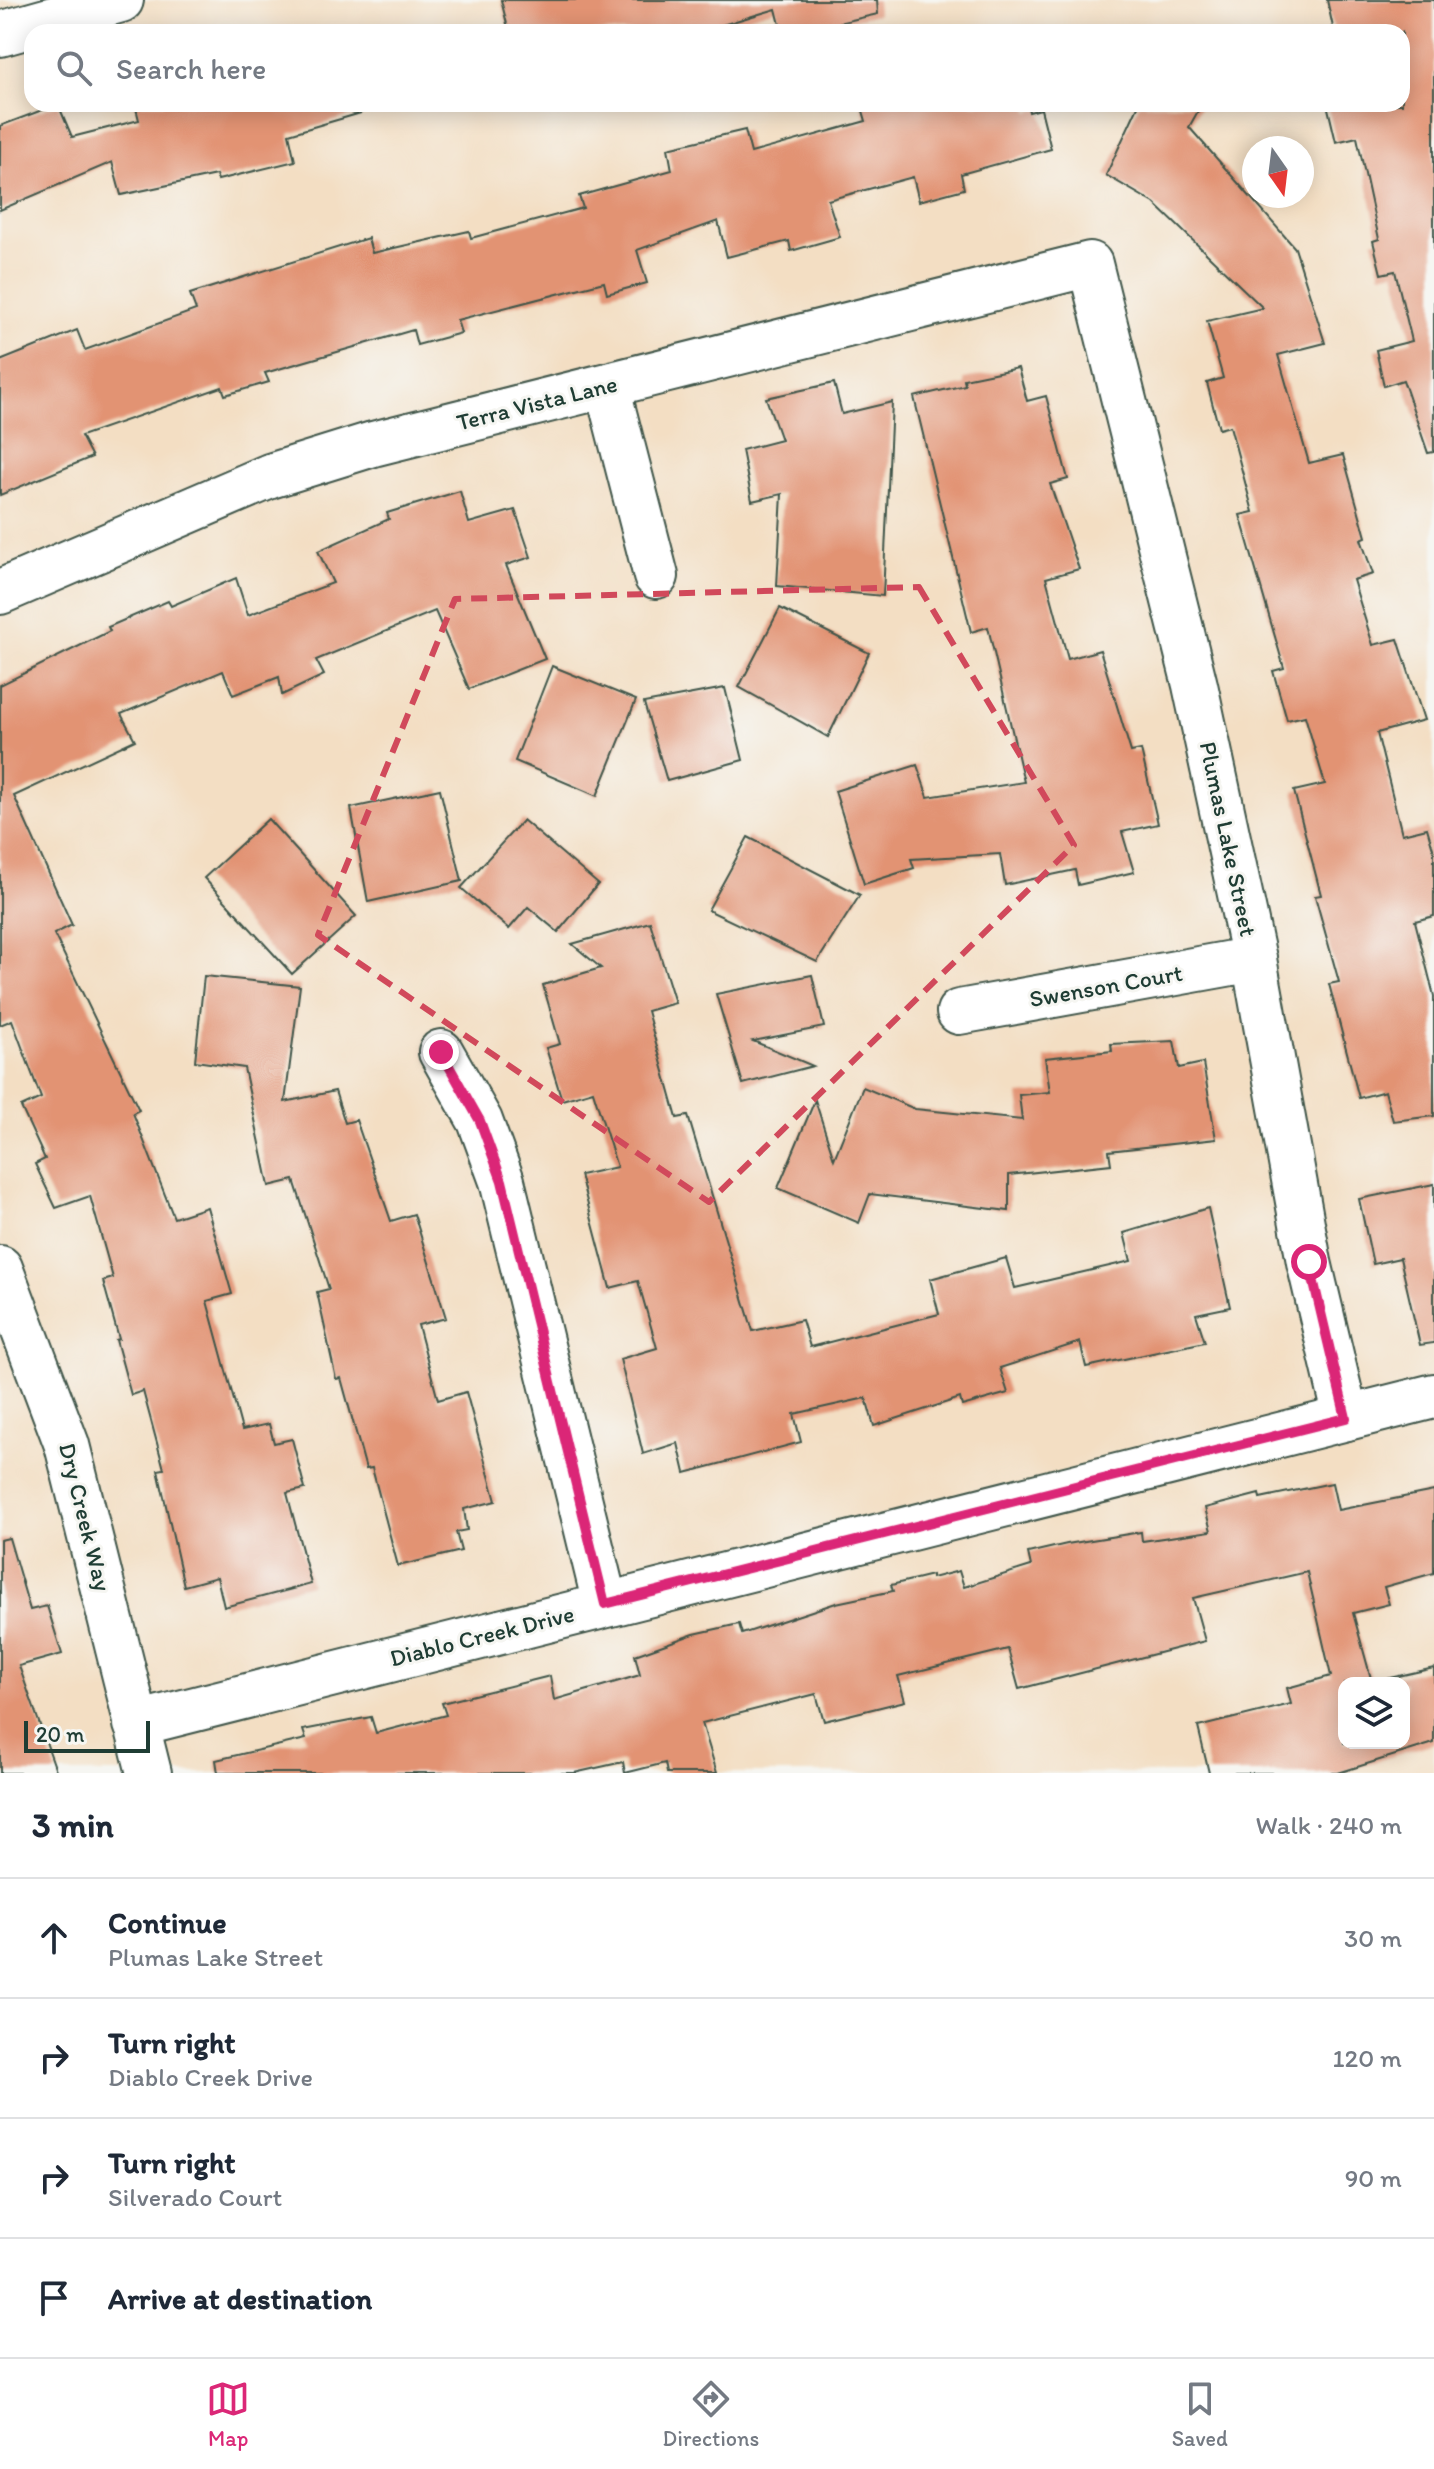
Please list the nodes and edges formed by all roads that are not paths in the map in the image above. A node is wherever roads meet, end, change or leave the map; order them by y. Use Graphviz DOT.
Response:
graph roads {
  1 [pos="121,0"];
  2 [pos="36,24"];
  3 [pos="24,27"];
  4 [pos="0,34"];
  5 [pos="1090,264"];
  6 [pos="607,386"];
  7 [pos="656,576"];
  8 [pos="0,592"];
  9 [pos="1254,959"];
  10 [pos="959,1012"];
  11 [pos="441,1052"];
  12 [pos="0,1268"];
  13 [pos="1434,1396"];
  14 [pos="1346,1418"];
  15 [pos="605,1604"];
  16 [pos="136,1724"];
  17 [pos="149,1773"];
  1 -- 2 [label="street"];
  3 -- 4 [label="street"];
  5 -- 6 [label="street, Terra Vista Lane"];
  5 -- 9 [label="street, Plumas Lake Street"];
  6 -- 7 [label="street"];
  6 -- 8 [label="street, Terra Vista Lane"];
  9 -- 10 [label="street, Swenson Court"];
  9 -- 14 [label="street, Plumas Lake Street"];
  11 -- 15 [label="street"];
  12 -- 16 [label="street, Dry Creek Way"];
  13 -- 14 [label="street, Diablo Creek Drive"];
  14 -- 15 [label="street, Diablo Creek Drive"];
  15 -- 16 [label="street, Diablo Creek Drive"];
  16 -- 17 [label="street, Dry Creek Way"];
}
